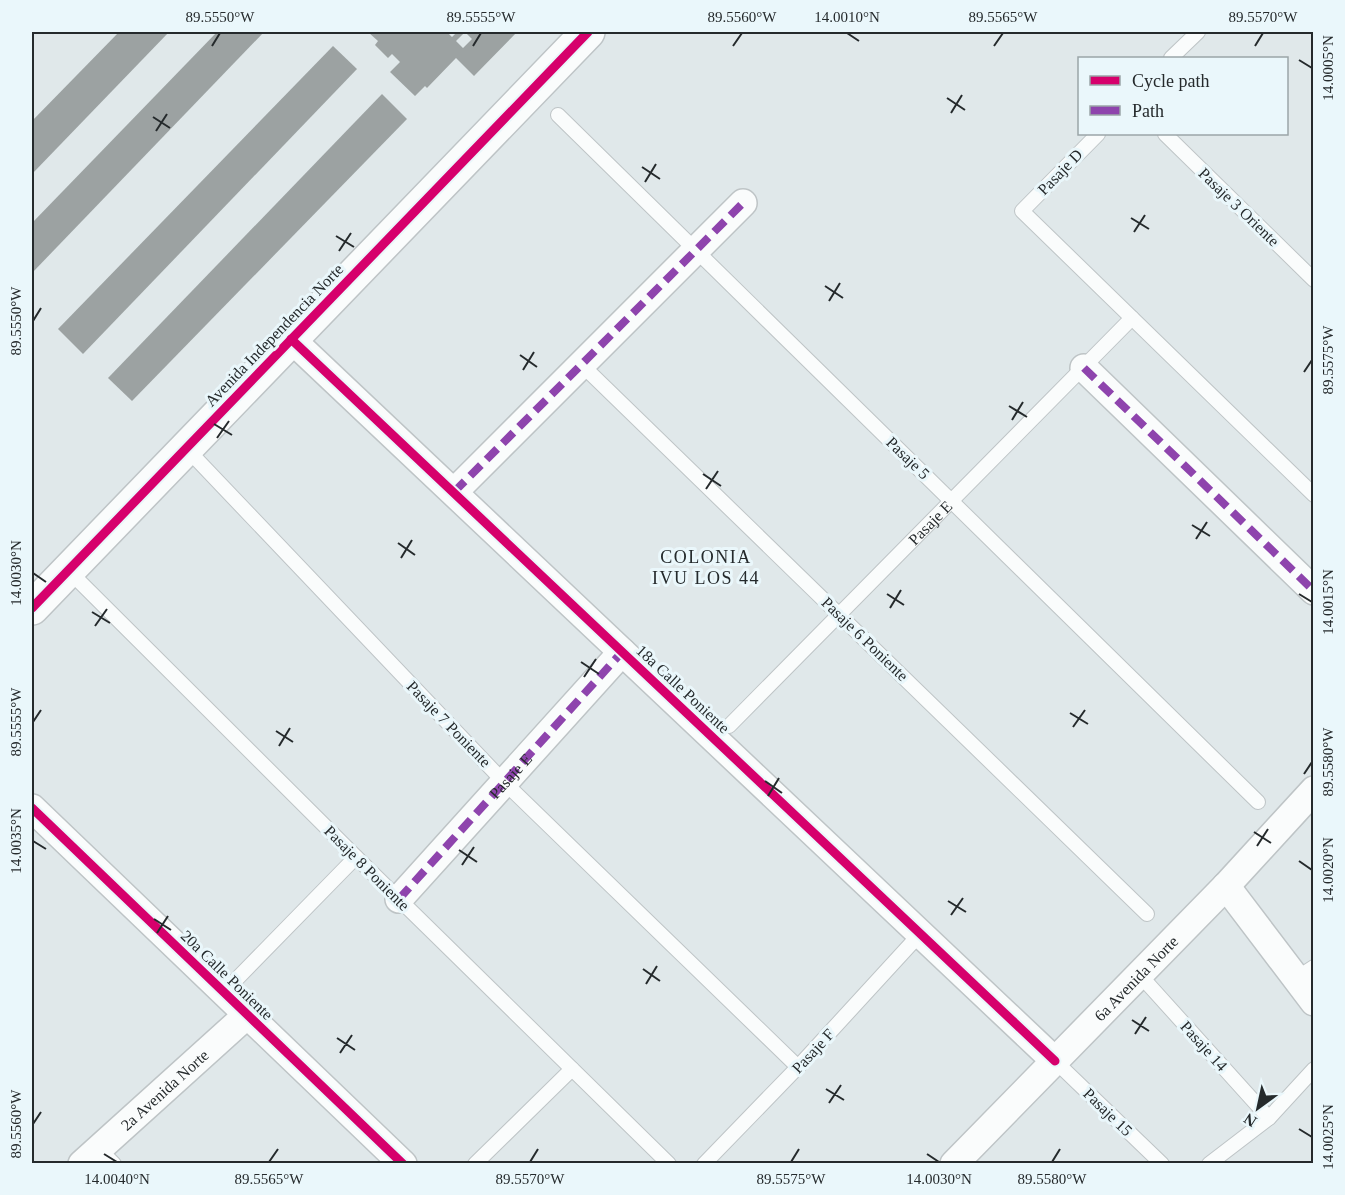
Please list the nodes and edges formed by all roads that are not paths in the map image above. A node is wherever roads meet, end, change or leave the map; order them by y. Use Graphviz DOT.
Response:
graph roads {
  1 [pos="588,32"];
  2 [pos="1198,32"];
  3 [pos="1173,57"];
  4 [pos="558,115"];
  5 [pos="1097,135"];
  6 [pos="1166,135"];
  7 [pos="743,203"];
  8 [pos="696,250"];
  9 [pos="1314,279"];
  10 [pos="1132,318"];
  11 [pos="291,339"];
  12 [pos="582,365"];
  13 [pos="1084,368"];
  14 [pos="186,448"];
  15 [pos="454,492"];
  16 [pos="1314,495"];
  17 [pos="952,501"];
  18 [pos="68,570"];
  19 [pos="1314,591"];
  20 [pos="32,608"];
  21 [pos="839,614"];
  22 [pos="622,652"];
  23 [pos="729,726"];
  24 [pos="504,782"];
  25 [pos="1314,790"];
  26 [pos="1258,802"];
  27 [pos="32,808"];
  28 [pos="356,857"];
  29 [pos="1226,886"];
  30 [pos="399,899"];
  31 [pos="1147,914"];
  32 [pos="920,934"];
  33 [pos="1305,973"];
  34 [pos="1139,974"];
  35 [pos="224,992"];
  36 [pos="1314,1002"];
  37 [pos="247,1015"];
  38 [pos="1055,1060"];
  39 [pos="798,1067"];
  40 [pos="572,1069"];
  41 [pos="1314,1069"];
  42 [pos="1269,1118"];
  43 [pos="98,1158"];
  44 [pos="962,1161"];
  45 [pos="403,1164"];
  46 [pos="476,1164"];
  47 [pos="669,1164"];
  48 [pos="704,1164"];
  49 [pos="1162,1164"];
  50 [pos="1209,1164"];
  1 -- 11 [label="street, Avenida Independencia Norte"];
  2 -- 3 [label="lane"];
  4 -- 8 [label="lane, Pasaje 5"];
  5 -- 10 [label="lane, Pasaje D"];
  6 -- 9 [label="lane, Pasaje 3 Oriente"];
  7 -- 8 [label="street"];
  8 -- 12 [label="street"];
  8 -- 17 [label="lane, Pasaje 5"];
  10 -- 13 [label="lane, Pasaje E"];
  10 -- 16 [label="lane"];
  11 -- 14 [label="street, Avenida Independencia Norte"];
  11 -- 15 [label="street, 18a Calle Poniente"];
  12 -- 15 [label="street"];
  12 -- 21 [label="lane, Pasaje 6 Poniente"];
  13 -- 17 [label="lane, Pasaje E"];
  13 -- 19 [label="street"];
  14 -- 18 [label="street, Avenida Independencia Norte"];
  14 -- 24 [label="lane, Pasaje 7 Poniente"];
  15 -- 22 [label="street, 18a Calle Poniente"];
  17 -- 21 [label="lane, Pasaje E"];
  17 -- 26 [label="lane, Pasaje 5"];
  18 -- 20 [label="street, Avenida Independencia Norte"];
  18 -- 28 [label="lane, Pasaje 8 Poniente"];
  21 -- 23 [label="lane, Pasaje E"];
  21 -- 31 [label="lane, Pasaje 6 Poniente"];
  22 -- 24 [label="street, Pasaje E"];
  22 -- 32 [label="street, 18a Calle Poniente"];
  24 -- 30 [label="street, Pasaje E"];
  24 -- 39 [label="lane, Pasaje 7 Poniente"];
  25 -- 29 [label="street, 6a Avenida Norte"];
  27 -- 35 [label="street, 20a Calle Poniente"];
  28 -- 30 [label="lane, Pasaje 8 Poniente"];
  28 -- 35 [label="lane"];
  29 -- 33 [label="street"];
  29 -- 34 [label="street, 6a Avenida Norte"];
  30 -- 40 [label="lane, Pasaje 8 Poniente"];
  32 -- 38 [label="street, 18a Calle Poniente"];
  32 -- 39 [label="lane, Pasaje F"];
  33 -- 36 [label="street"];
  34 -- 38 [label="street, 6a Avenida Norte"];
  34 -- 42 [label="lane, Pasaje 14"];
  35 -- 37 [label="street, 20a Calle Poniente"];
  37 -- 43 [label="street, 2a Avenida Norte"];
  37 -- 45 [label="street, 20a Calle Poniente"];
  38 -- 44 [label="street, 6a Avenida Norte"];
  38 -- 49 [label="lane, Pasaje 15"];
  39 -- 48 [label="lane, Pasaje F"];
  40 -- 46 [label="lane"];
  40 -- 47 [label="lane, Pasaje 8 Poniente"];
  41 -- 42 [label="lane"];
  42 -- 50 [label="lane"];
}
